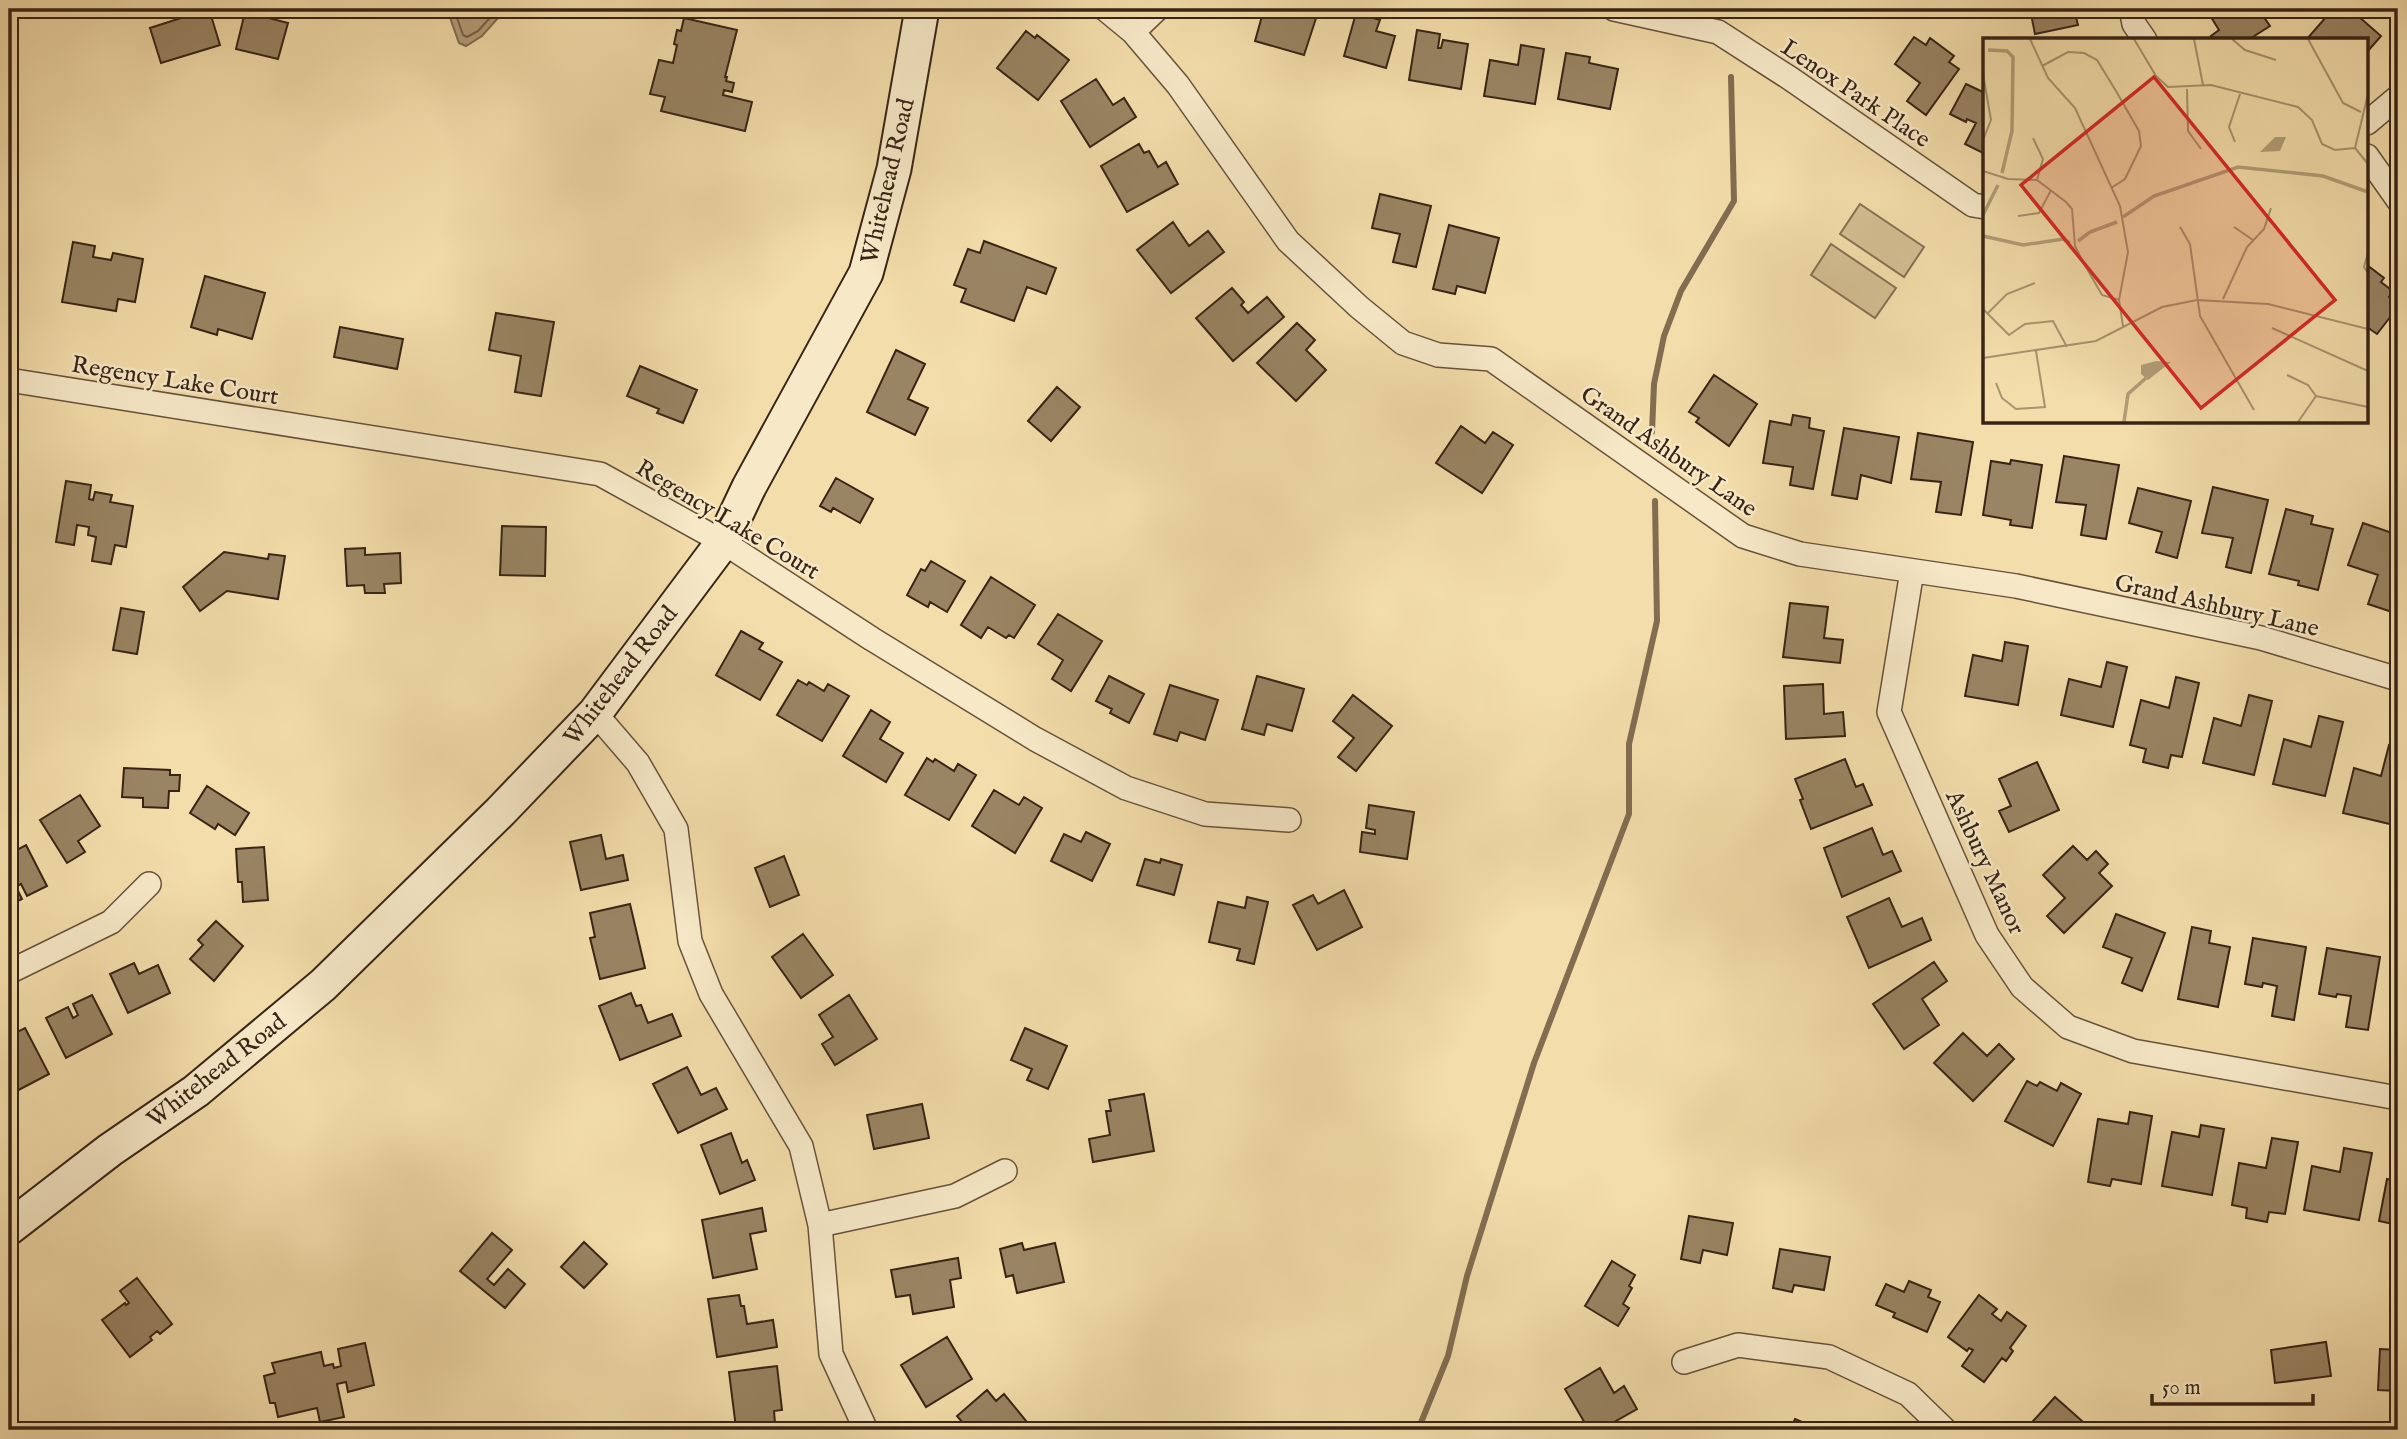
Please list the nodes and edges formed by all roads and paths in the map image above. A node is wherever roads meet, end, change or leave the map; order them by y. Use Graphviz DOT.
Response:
graph roads {
  1 [pos="922,9"];
  2 [pos="1105,9"];
  3 [pos="1157,9"];
  4 [pos="1614,9"];
  5 [pos="2131,9"];
  6 [pos="1133,32"];
  7 [pos="2144,38"];
  8 [pos="2398,97"];
  9 [pos="2368,122"];
  10 [pos="2368,157"];
  11 [pos="2398,200"];
  12 [pos="1983,206"];
  13 [pos="9,380"];
  14 [pos="723,542"];
  15 [pos="1912,571"];
  16 [pos="2398,679"];
  17 [pos="595,713"];
  18 [pos="1289,820"];
  19 [pos="149,884"];
  20 [pos="9,972"];
  21 [pos="2398,1098"];
  22 [pos="1005,1171"];
  23 [pos="820,1224"];
  24 [pos="9,1228"];
  25 [pos="1684,1362"];
  26 [pos="866,1430"];
  27 [pos="1945,1430"];
  1 -- 14 [label="street, Whitehead Road"];
  2 -- 6 [label="street, Grand Ashbury Lane"];
  3 -- 6 [label="street"];
  4 -- 12 [label="street, Lenox Park Place"];
  5 -- 7 [label="street"];
  6 -- 15 [label="street, Grand Ashbury Lane"];
  8 -- 9 [label="street"];
  10 -- 11 [label="street"];
  13 -- 14 [label="street, Regency Lake Court"];
  14 -- 17 [label="street, Whitehead Road"];
  14 -- 18 [label="street, Regency Lake Court"];
  15 -- 16 [label="street, Grand Ashbury Lane"];
  15 -- 21 [label="street, Ashbury Manor"];
  17 -- 23 [label="street"];
  17 -- 24 [label="street, Whitehead Road"];
  19 -- 20 [label="street"];
  22 -- 23 [label="street"];
  23 -- 26 [label="street"];
  25 -- 27 [label="street"];
}
